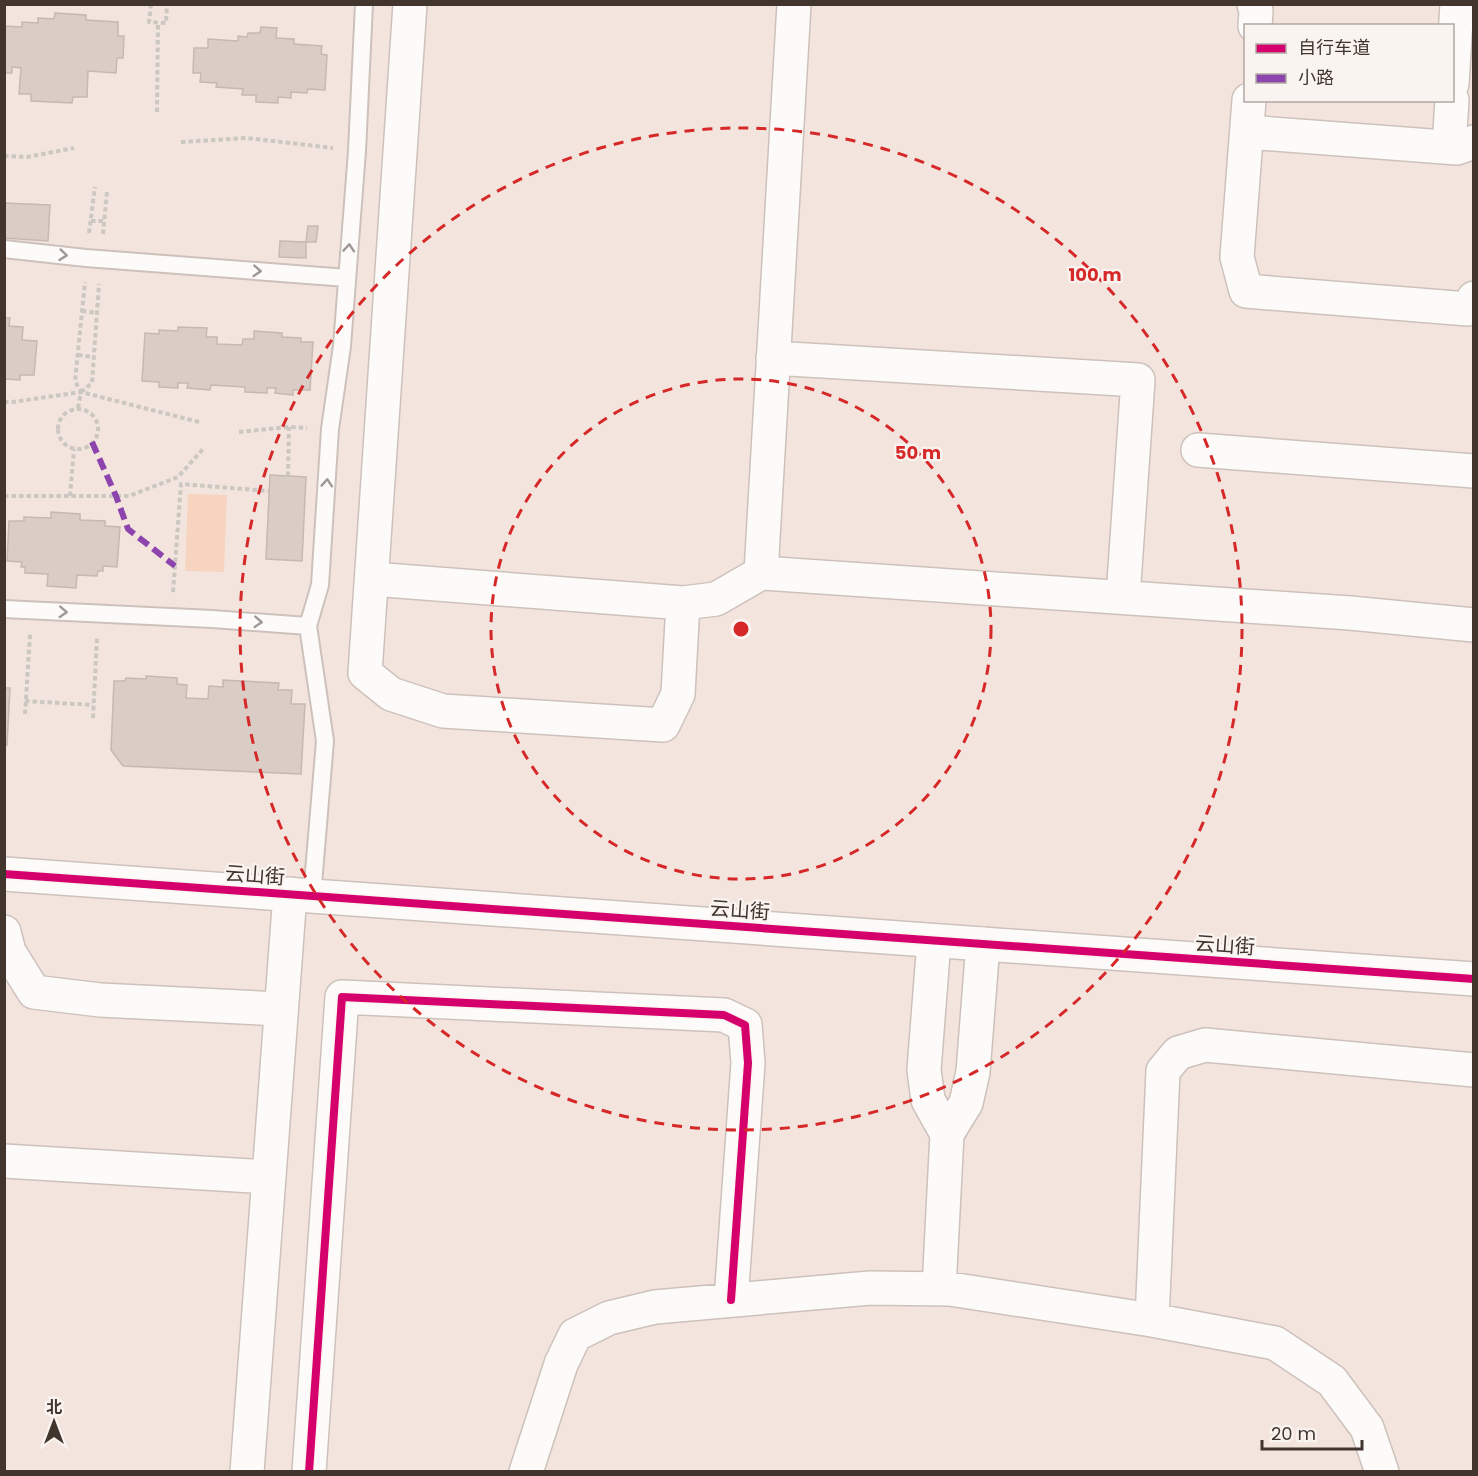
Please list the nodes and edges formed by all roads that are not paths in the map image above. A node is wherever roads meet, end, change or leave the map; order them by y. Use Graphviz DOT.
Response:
graph roads {
  1 [pos="364,4"];
  2 [pos="411,4"];
  3 [pos="794,4"];
  4 [pos="1254,4"];
  5 [pos="1457,4"];
  6 [pos="1255,24"];
  7 [pos="1454,52"];
  8 [pos="1452,102"];
  9 [pos="1248,116"];
  10 [pos="1461,145"];
  11 [pos="4,249"];
  12 [pos="347,278"];
  13 [pos="1473,298"];
  14 [pos="773,358"];
  15 [pos="1198,450"];
  16 [pos="1473,471"];
  17 [pos="761,573"];
  18 [pos="372,579"];
  19 [pos="1124,597"];
  20 [pos="683,603"];
  21 [pos="4,609"];
  22 [pos="1473,625"];
  23 [pos="308,626"];
  24 [pos="4,874"];
  25 [pos="301,895"];
  26 [pos="4,932"];
  27 [pos="934,941"];
  28 [pos="983,944"];
  29 [pos="1473,979"];
  30 [pos="281,1009"];
  31 [pos="1473,1070"];
  32 [pos="947,1134"];
  33 [pos="4,1161"];
  34 [pos="269,1178"];
  35 [pos="939,1289"];
  36 [pos="731,1300"];
  37 [pos="1152,1320"];
  38 [pos="247,1472"];
  39 [pos="309,1472"];
  40 [pos="526,1472"];
  41 [pos="1382,1472"];
  12 -- 1 [label="lane, one-way"];
  2 -- 18 [label="street"];
  3 -- 14 [label="street"];
  4 -- 6 [label="street"];
  5 -- 7 [label="street"];
  8 -- 10 [label="street"];
  9 -- 10 [label="street"];
  9 -- 13 [label="street"];
  11 -- 12 [label="lane, one-way"];
  23 -- 12 [label="lane, one-way"];
  14 -- 17 [label="street"];
  14 -- 19 [label="street"];
  15 -- 16 [label="street"];
  17 -- 19 [label="street"];
  17 -- 20 [label="street"];
  18 -- 20 [label="street"];
  18 -- 20 [label="street"];
  19 -- 22 [label="street"];
  21 -- 23 [label="lane, one-way"];
  23 -- 25 [label="lane"];
  24 -- 25 [label="street, 云山街"];
  25 -- 27 [label="street, 云山街"];
  25 -- 30 [label="street"];
  26 -- 30 [label="street"];
  27 -- 28 [label="street, 云山街"];
  27 -- 32 [label="street"];
  28 -- 29 [label="street, 云山街"];
  28 -- 32 [label="street"];
  30 -- 34 [label="street"];
  31 -- 37 [label="street"];
  32 -- 35 [label="street"];
  33 -- 34 [label="street"];
  34 -- 38 [label="street"];
  35 -- 36 [label="street"];
  35 -- 37 [label="street"];
  36 -- 39 [label="street"];
  36 -- 40 [label="street"];
  37 -- 41 [label="street"];
}
